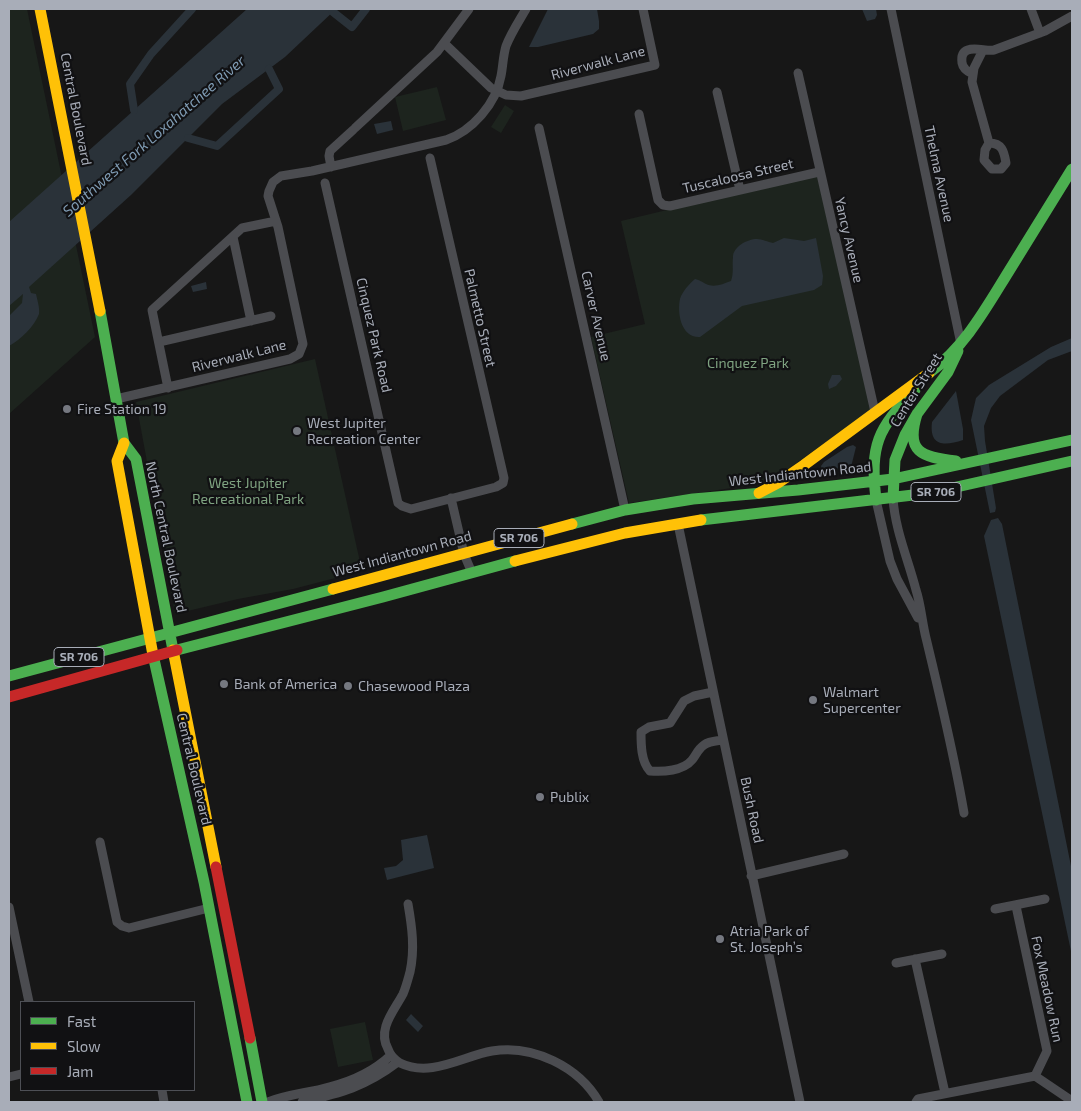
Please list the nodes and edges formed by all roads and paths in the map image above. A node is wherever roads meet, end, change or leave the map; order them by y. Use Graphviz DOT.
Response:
graph roads {
  1 [pos="40,9"];
  2 [pos="469,9"];
  3 [pos="526,9"];
  4 [pos="643,9"];
  5 [pos="891,9"];
  6 [pos="1031,9"];
  7 [pos="1072,16"];
  8 [pos="1040,33"];
  9 [pos="444,43"];
  10 [pos="983,50"];
  11 [pos="798,73"];
  12 [pos="973,74"];
  13 [pos="496,91"];
  14 [pos="717,92"];
  15 [pos="639,114"];
  16 [pos="539,128"];
  17 [pos="989,143"];
  18 [pos="430,158"];
  19 [pos="331,167"];
  20 [pos="1072,169"];
  21 [pos="819,172"];
  22 [pos="325,183"];
  23 [pos="740,190"];
  24 [pos="276,221"];
  25 [pos="233,237"];
  26 [pos="88,244"];
  27 [pos="271,316"];
  28 [pos="251,321"];
  29 [pos="159,342"];
  30 [pos="961,344"];
  31 [pos="940,365"];
  32 [pos="168,388"];
  33 [pos="116,399"];
  34 [pos="875,412"];
  35 [pos="917,414"];
  36 [pos="1072,440"];
  37 [pos="124,443"];
  38 [pos="1072,461"];
  39 [pos="971,463"];
  40 [pos="893,479"];
  41 [pos="874,482"];
  42 [pos="503,483"];
  43 [pos="757,494"];
  44 [pos="451,498"];
  45 [pos="893,498"];
  46 [pos="876,500"];
  47 [pos="625,510"];
  48 [pos="678,524"];
  49 [pos="464,554"];
  50 [pos="467,574"];
  51 [pos="923,627"];
  52 [pos="170,632"];
  53 [pos="149,638"];
  54 [pos="173,651"];
  55 [pos="153,657"];
  56 [pos="9,676"];
  57 [pos="713,692"];
  58 [pos="9,697"];
  59 [pos="723,740"];
  60 [pos="185,800"];
  61 [pos="964,813"];
  62 [pos="100,842"];
  63 [pos="844,854"];
  64 [pos="214,860"];
  65 [pos="752,876"];
  66 [pos="1045,899"];
  67 [pos="408,904"];
  68 [pos="1016,906"];
  69 [pos="9,908"];
  70 [pos="209,908"];
  71 [pos="996,910"];
  72 [pos="228,926"];
  73 [pos="214,930"];
  74 [pos="942,954"];
  75 [pos="915,959"];
  76 [pos="896,963"];
  77 [pos="29,1001"];
  78 [pos="394,1059"];
  79 [pos="1035,1076"];
  80 [pos="945,1093"];
  81 [pos="1072,1101"];
  82 [pos="248,1102"];
  83 [pos="262,1102"];
  84 [pos="268,1102"];
  85 [pos="302,1102"];
  86 [pos="599,1102"];
  87 [pos="800,1102"];
  88 [pos="916,1102"];
  1 -- 26 [label="street, Central Boulevard"];
  2 -- 9 [label="street"];
  3 -- 13 [label="street, Riverwalk Lane"];
  4 -- 13 [label="street, Riverwalk Lane"];
  5 -- 30 [label="street, Thelma Avenue"];
  6 -- 8 [label="street"];
  7 -- 8 [label="street"];
  8 -- 10 [label="street"];
  9 -- 13 [label="street"];
  9 -- 19 [label="street"];
  10 -- 12 [label="street"];
  10 -- 12 [label="street"];
  11 -- 21 [label="street, Yancy Avenue"];
  12 -- 17 [label="street"];
  13 -- 19 [label="street, Riverwalk Lane"];
  14 -- 23 [label="street"];
  15 -- 23 [label="street, Tuscaloosa Street"];
  16 -- 47 [label="street, Carver Avenue"];
  18 -- 42 [label="street, Palmetto Street"];
  19 -- 24 [label="street, Riverwalk Lane"];
  20 -- 30 [label="street, Center Street"];
  21 -- 23 [label="street, Tuscaloosa Street"];
  21 -- 34 [label="street, Yancy Avenue"];
  22 -- 44 [label="street, Cinquez Park Road"];
  24 -- 25 [label="street"];
  24 -- 32 [label="street, Riverwalk Lane"];
  25 -- 28 [label="street"];
  25 -- 29 [label="street"];
  26 -- 33 [label="street, North Central Boulevard"];
  27 -- 28 [label="street"];
  28 -- 29 [label="street"];
  29 -- 32 [label="street"];
  30 -- 31 [label="street, Center Street"];
  30 -- 35 [label="street, Center Street"];
  31 -- 34 [label="street, Center Street"];
  31 -- 41 [label="street"];
  32 -- 33 [label="street, Riverwalk Lane"];
  33 -- 37 [label="street, North Central Boulevard"];
  34 -- 43 [label="street, Center Street"];
  35 -- 39 [label="street"];
  35 -- 40 [label="street, Center Street"];
  36 -- 39 [label="street, West Indiantown Road / SR 706"];
  37 -- 52 [label="street, North Central Boulevard"];
  37 -- 53 [label="street, Central Boulevard"];
  38 -- 45 [label="street, SR 706"];
  39 -- 40 [label="street, West Indiantown Road / SR 706"];
  40 -- 41 [label="street, West Indiantown Road / SR 706"];
  40 -- 45 [label="street, Center Street"];
  41 -- 43 [label="street, West Indiantown Road / SR 706"];
  41 -- 46 [label="street"];
  42 -- 44 [label="street, Cinquez Park Road"];
  43 -- 47 [label="street, West Indiantown Road / SR 706"];
  44 -- 49 [label="street"];
  45 -- 46 [label="street, SR 706"];
  45 -- 51 [label="street, Center Street"];
  46 -- 48 [label="street, SR 706"];
  46 -- 51 [label="street, Center Street"];
  47 -- 49 [label="street, West Indiantown Road / SR 706"];
  48 -- 50 [label="street, SR 706"];
  48 -- 57 [label="street, Bush Road"];
  49 -- 50 [label="street"];
  49 -- 52 [label="street, West Indiantown Road / SR 706"];
  50 -- 54 [label="street, SR 706"];
  51 -- 61 [label="street, Center Street"];
  52 -- 53 [label="street, West Indiantown Road / SR 706"];
  52 -- 54 [label="street, Central Boulevard"];
  53 -- 55 [label="street, Central Boulevard"];
  53 -- 56 [label="street, West Indiantown Road / SR 706"];
  54 -- 55 [label="street, SR 706"];
  54 -- 64 [label="street, Central Boulevard"];
  55 -- 58 [label="street, SR 706"];
  55 -- 60 [label="street, Central Boulevard"];
  57 -- 59 [label="street, Bush Road"];
  57 -- 59 [label="street"];
  59 -- 65 [label="street, Bush Road"];
  60 -- 64 [label="street"];
  60 -- 70 [label="street, Central Boulevard"];
  62 -- 70 [label="street"];
  63 -- 65 [label="street"];
  64 -- 72 [label="street, Central Boulevard"];
  65 -- 87 [label="street, Bush Road"];
  66 -- 68 [label="street"];
  67 -- 78 [label="street"];
  68 -- 71 [label="street"];
  68 -- 79 [label="street, Fox Meadow Run"];
  69 -- 77 [label="street"];
  70 -- 73 [label="street, Central Boulevard"];
  72 -- 73 [label="street"];
  72 -- 83 [label="street, Central Boulevard"];
  73 -- 82 [label="street, Central Boulevard"];
  74 -- 75 [label="street"];
  75 -- 76 [label="street"];
  75 -- 80 [label="street"];
  78 -- 84 [label="street"];
  78 -- 85 [label="street"];
  78 -- 86 [label="street"];
  79 -- 80 [label="street"];
  79 -- 81 [label="street"];
  80 -- 88 [label="street"];
}
